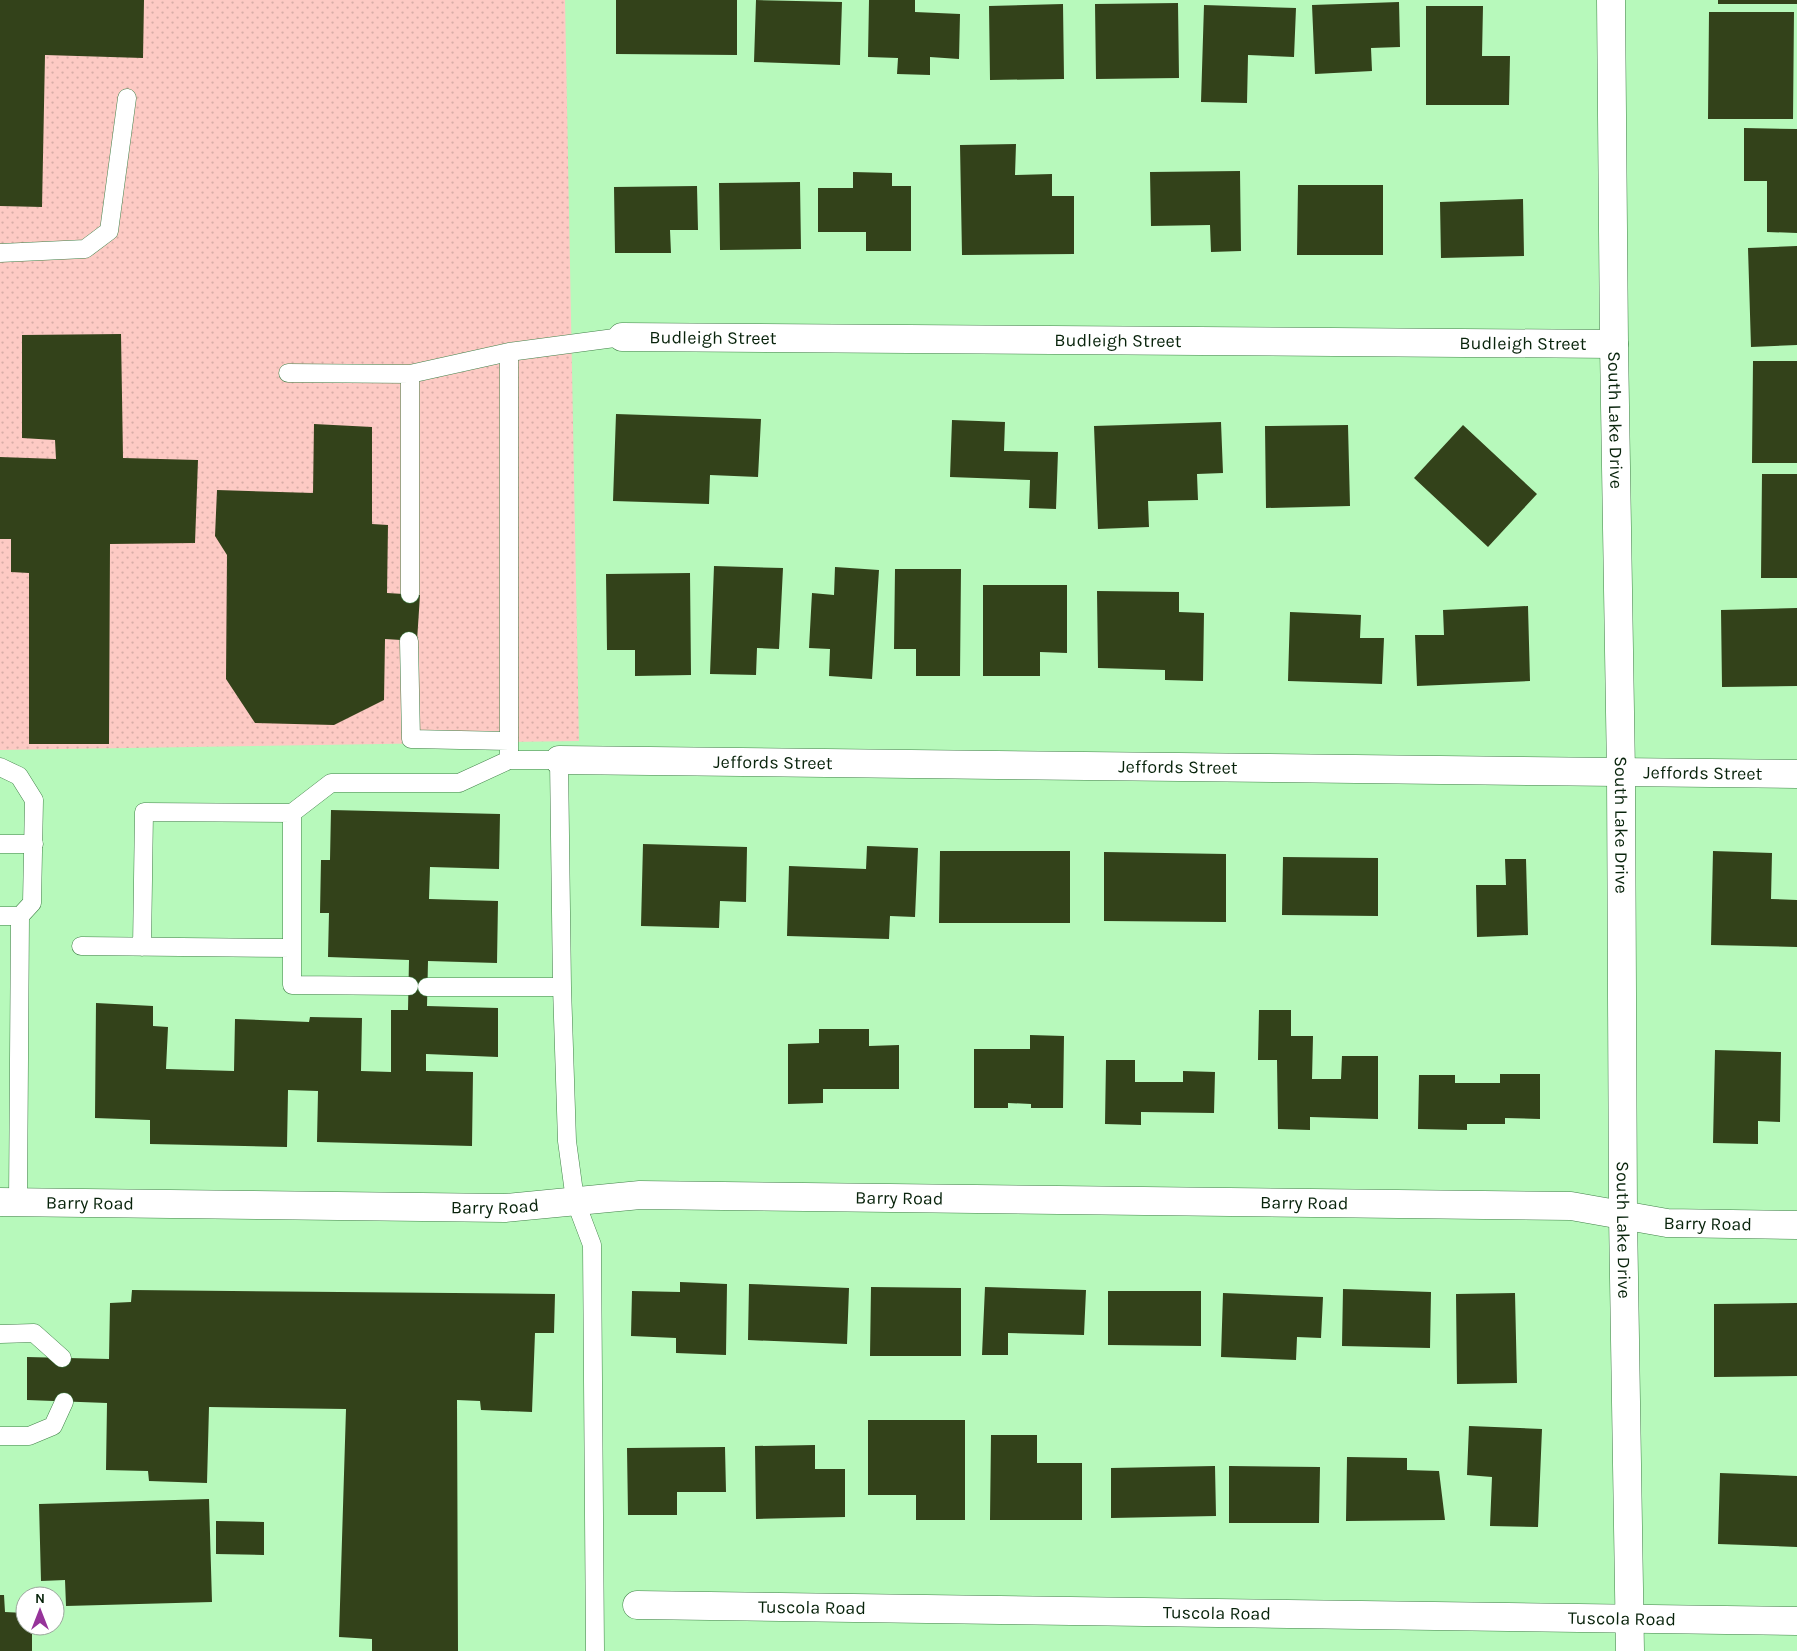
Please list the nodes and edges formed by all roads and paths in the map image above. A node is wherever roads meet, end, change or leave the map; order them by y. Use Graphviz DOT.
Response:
graph roads {
  1 [pos="1611,0"];
  2 [pos="127,98"];
  3 [pos="0,253"];
  4 [pos="622,337"];
  5 [pos="1614,344"];
  6 [pos="509,352"];
  7 [pos="288,374"];
  8 [pos="410,374"];
  9 [pos="410,594"];
  10 [pos="409,641"];
  11 [pos="509,741"];
  12 [pos="509,760"];
  13 [pos="559,760"];
  14 [pos="0,767"];
  15 [pos="1622,773"];
  16 [pos="1797,774"];
  17 [pos="292,813"];
  18 [pos="0,844"];
  19 [pos="34,844"];
  20 [pos="0,916"];
  21 [pos="20,916"];
  22 [pos="81,946"];
  23 [pos="142,947"];
  24 [pos="292,948"];
  25 [pos="409,986"];
  26 [pos="427,987"];
  27 [pos="562,987"];
  28 [pos="576,1200"];
  29 [pos="9,1202"];
  30 [pos="1624,1215"];
  31 [pos="1797,1225"];
  32 [pos="0,1334"];
  33 [pos="62,1358"];
  34 [pos="64,1402"];
  35 [pos="0,1436"];
  36 [pos="637,1605"];
  37 [pos="1630,1619"];
  38 [pos="1797,1621"];
  39 [pos="595,1651"];
  40 [pos="1630,1651"];
  1 -- 5 [label="street, South Lake Drive"];
  2 -- 3 [label="lane"];
  4 -- 5 [label="street, Budleigh Street"];
  4 -- 6 [label="lane"];
  5 -- 15 [label="street, South Lake Drive"];
  6 -- 8 [label="lane"];
  6 -- 11 [label="lane"];
  7 -- 8 [label="lane"];
  8 -- 9 [label="lane"];
  10 -- 11 [label="lane"];
  11 -- 12 [label="lane"];
  12 -- 13 [label="lane"];
  12 -- 17 [label="lane"];
  13 -- 15 [label="street, Jeffords Street"];
  13 -- 27 [label="lane"];
  14 -- 19 [label="lane"];
  15 -- 16 [label="street, Jeffords Street"];
  15 -- 30 [label="street, South Lake Drive"];
  17 -- 23 [label="lane"];
  17 -- 24 [label="lane"];
  18 -- 19 [label="lane"];
  19 -- 21 [label="lane"];
  20 -- 21 [label="lane"];
  21 -- 29 [label="lane"];
  22 -- 23 [label="lane"];
  23 -- 24 [label="lane"];
  24 -- 25 [label="lane"];
  26 -- 27 [label="lane"];
  27 -- 28 [label="lane"];
  28 -- 29 [label="street, Barry Road"];
  28 -- 30 [label="street, Barry Road"];
  28 -- 39 [label="lane"];
  30 -- 31 [label="street, Barry Road"];
  30 -- 37 [label="street, South Lake Drive"];
  32 -- 33 [label="lane"];
  34 -- 35 [label="lane"];
  36 -- 37 [label="street, Tuscola Road"];
  37 -- 38 [label="street, Tuscola Road"];
  37 -- 40 [label="street, South Lake Drive"];
}
